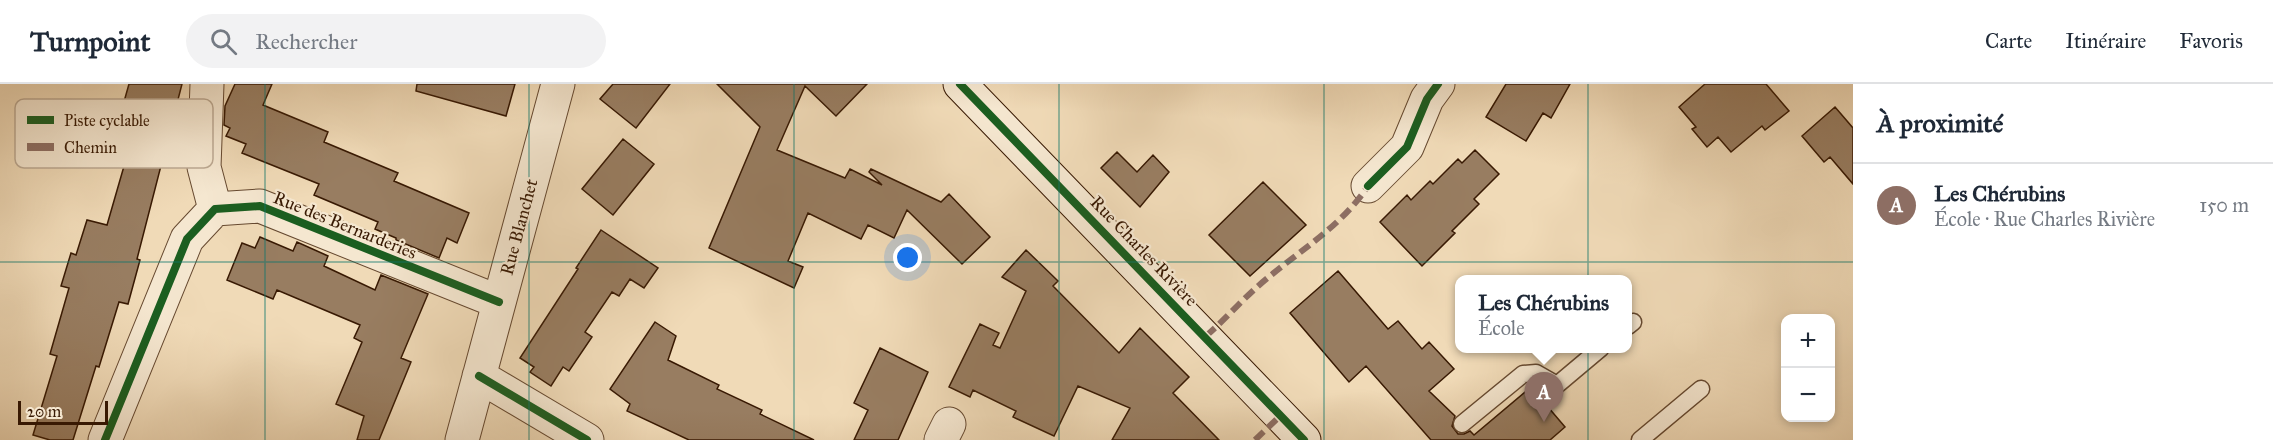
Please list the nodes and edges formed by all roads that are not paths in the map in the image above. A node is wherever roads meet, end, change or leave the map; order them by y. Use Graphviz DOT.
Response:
graph roads {
  1 [pos="207,84"];
  2 [pos="558,84"];
  3 [pos="1438,84"];
  4 [pos="969,87"];
  5 [pos="206,99"];
  6 [pos="204,168"];
  7 [pos="1368,186"];
  8 [pos="215,210"];
  9 [pos="499,302"];
  10 [pos="1595,353"];
  11 [pos="479,376"];
  12 [pos="1701,389"];
  13 [pos="1462,424"];
  14 [pos="105,440"];
  15 [pos="462,440"];
  16 [pos="588,440"];
  17 [pos="1304,440"];
  18 [pos="1640,440"];
  1 -- 5 [label="street"];
  2 -- 9 [label="street, Rue Blanchet"];
  3 -- 7 [label="street"];
  4 -- 17 [label="street, Rue Charles Rivière"];
  6 -- 8 [label="street"];
  8 -- 9 [label="street, Rue des Bernarderies"];
  8 -- 14 [label="street"];
  9 -- 11 [label="street, Rue Blanchet"];
  10 -- 13 [label="lane"];
  11 -- 15 [label="street, Rue Blanchet"];
  11 -- 16 [label="street"];
  12 -- 18 [label="lane"];
}
